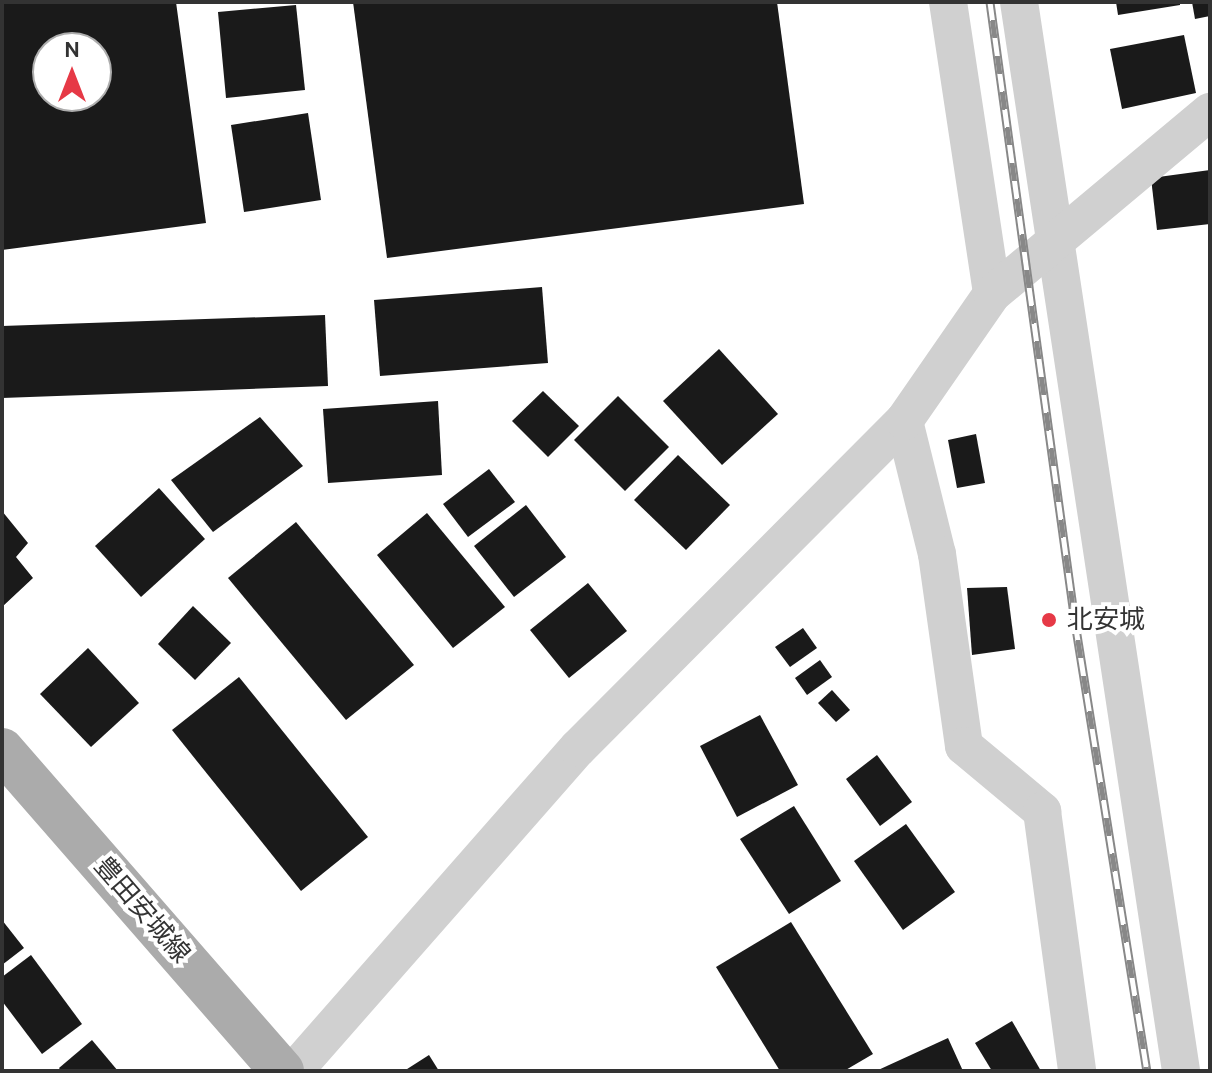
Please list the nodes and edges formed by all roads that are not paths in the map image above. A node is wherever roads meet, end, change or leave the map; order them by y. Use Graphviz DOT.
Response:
graph roads {
  1 [pos="948,2"];
  2 [pos="1019,2"];
  3 [pos="1210,112"];
  4 [pos="1054,244"];
  5 [pos="992,294"];
  6 [pos="904,421"];
  7 [pos="2,750"];
  8 [pos="282,1071"];
  9 [pos="294,1071"];
  10 [pos="1077,1071"];
  11 [pos="1181,1071"];
  1 -- 5 [label="street"];
  2 -- 4 [label="street"];
  3 -- 4 [label="street"];
  4 -- 5 [label="street"];
  4 -- 11 [label="street"];
  5 -- 6 [label="street"];
  6 -- 9 [label="street"];
  6 -- 10 [label="street"];
  7 -- 8 [label="main road, 豊田安城線"];
}
